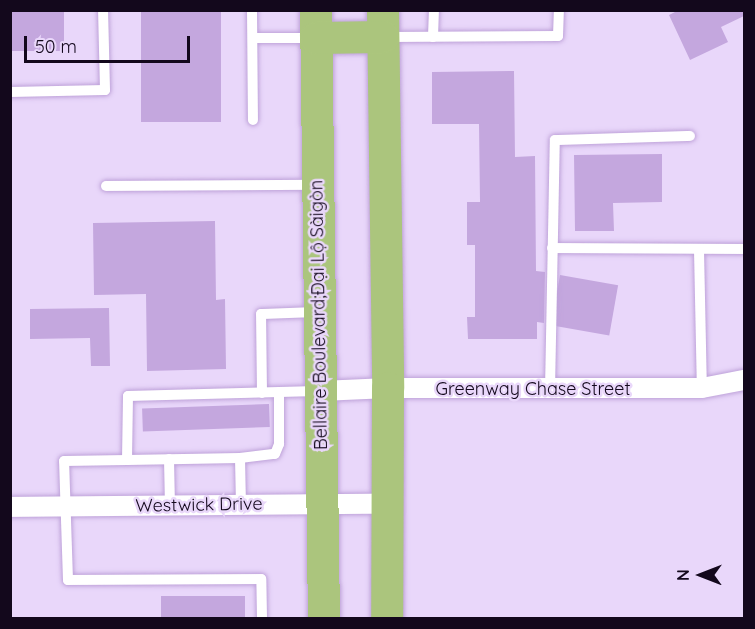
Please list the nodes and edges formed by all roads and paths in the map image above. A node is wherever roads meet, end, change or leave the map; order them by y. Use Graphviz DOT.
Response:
graph roads {
  1 [pos="104,10"];
  2 [pos="252,10"];
  3 [pos="434,10"];
  4 [pos="559,10"];
  5 [pos="316,24"];
  6 [pos="383,24"];
  7 [pos="433,37"];
  8 [pos="253,38"];
  9 [pos="10,92"];
  10 [pos="253,120"];
  11 [pos="690,136"];
  12 [pos="316,185"];
  13 [pos="105,186"];
  14 [pos="552,248"];
  15 [pos="744,249"];
  16 [pos="699,250"];
  17 [pos="319,312"];
  18 [pos="744,380"];
  19 [pos="388,388"];
  20 [pos="702,388"];
  21 [pos="550,390"];
  22 [pos="321,391"];
  23 [pos="279,392"];
  24 [pos="262,393"];
  25 [pos="240,458"];
  26 [pos="169,459"];
  27 [pos="127,460"];
  28 [pos="323,504"];
  29 [pos="388,504"];
  30 [pos="241,505"];
  31 [pos="170,506"];
  32 [pos="10,507"];
  33 [pos="64,507"];
  34 [pos="262,618"];
  35 [pos="324,618"];
  36 [pos="387,618"];
  1 -- 9 [label="lane"];
  2 -- 8 [label="lane"];
  3 -- 7 [label="lane"];
  4 -- 7 [label="lane"];
  5 -- 6 [label="main road"];
  5 -- 8 [label="lane"];
  5 -- 12 [label="main road, Bellaire Boulevard;Đại Lộ Sàigòn"];
  6 -- 7 [label="lane"];
  6 -- 19 [label="main road"];
  8 -- 10 [label="lane"];
  11 -- 14 [label="lane"];
  12 -- 13 [label="lane"];
  12 -- 17 [label="main road, Bellaire Boulevard;Đại Lộ Sàigòn"];
  14 -- 16 [label="lane"];
  14 -- 21 [label="lane"];
  15 -- 16 [label="lane"];
  16 -- 20 [label="lane"];
  17 -- 22 [label="main road, Bellaire Boulevard;Đại Lộ Sàigòn"];
  17 -- 24 [label="lane"];
  18 -- 20 [label="street, Greenway Chase Street"];
  19 -- 21 [label="street, Greenway Chase Street"];
  19 -- 22 [label="street, Greenway Chase Street"];
  19 -- 29 [label="main road"];
  20 -- 21 [label="street, Greenway Chase Street"];
  22 -- 23 [label="lane"];
  22 -- 28 [label="main road, Bellaire Boulevard;Đại Lộ Sàigòn"];
  23 -- 24 [label="lane"];
  23 -- 25 [label="lane"];
  24 -- 27 [label="lane"];
  25 -- 26 [label="lane"];
  25 -- 30 [label="lane"];
  26 -- 27 [label="lane"];
  26 -- 31 [label="lane"];
  27 -- 33 [label="lane"];
  28 -- 29 [label="street, Westwick Drive"];
  28 -- 30 [label="street, Westwick Drive"];
  28 -- 35 [label="main road, Bellaire Boulevard;Đại Lộ Sàigòn"];
  29 -- 36 [label="main road"];
  30 -- 31 [label="street, Westwick Drive"];
  31 -- 33 [label="street, Westwick Drive"];
  32 -- 33 [label="street, Westwick Drive"];
  33 -- 34 [label="lane"];
}
